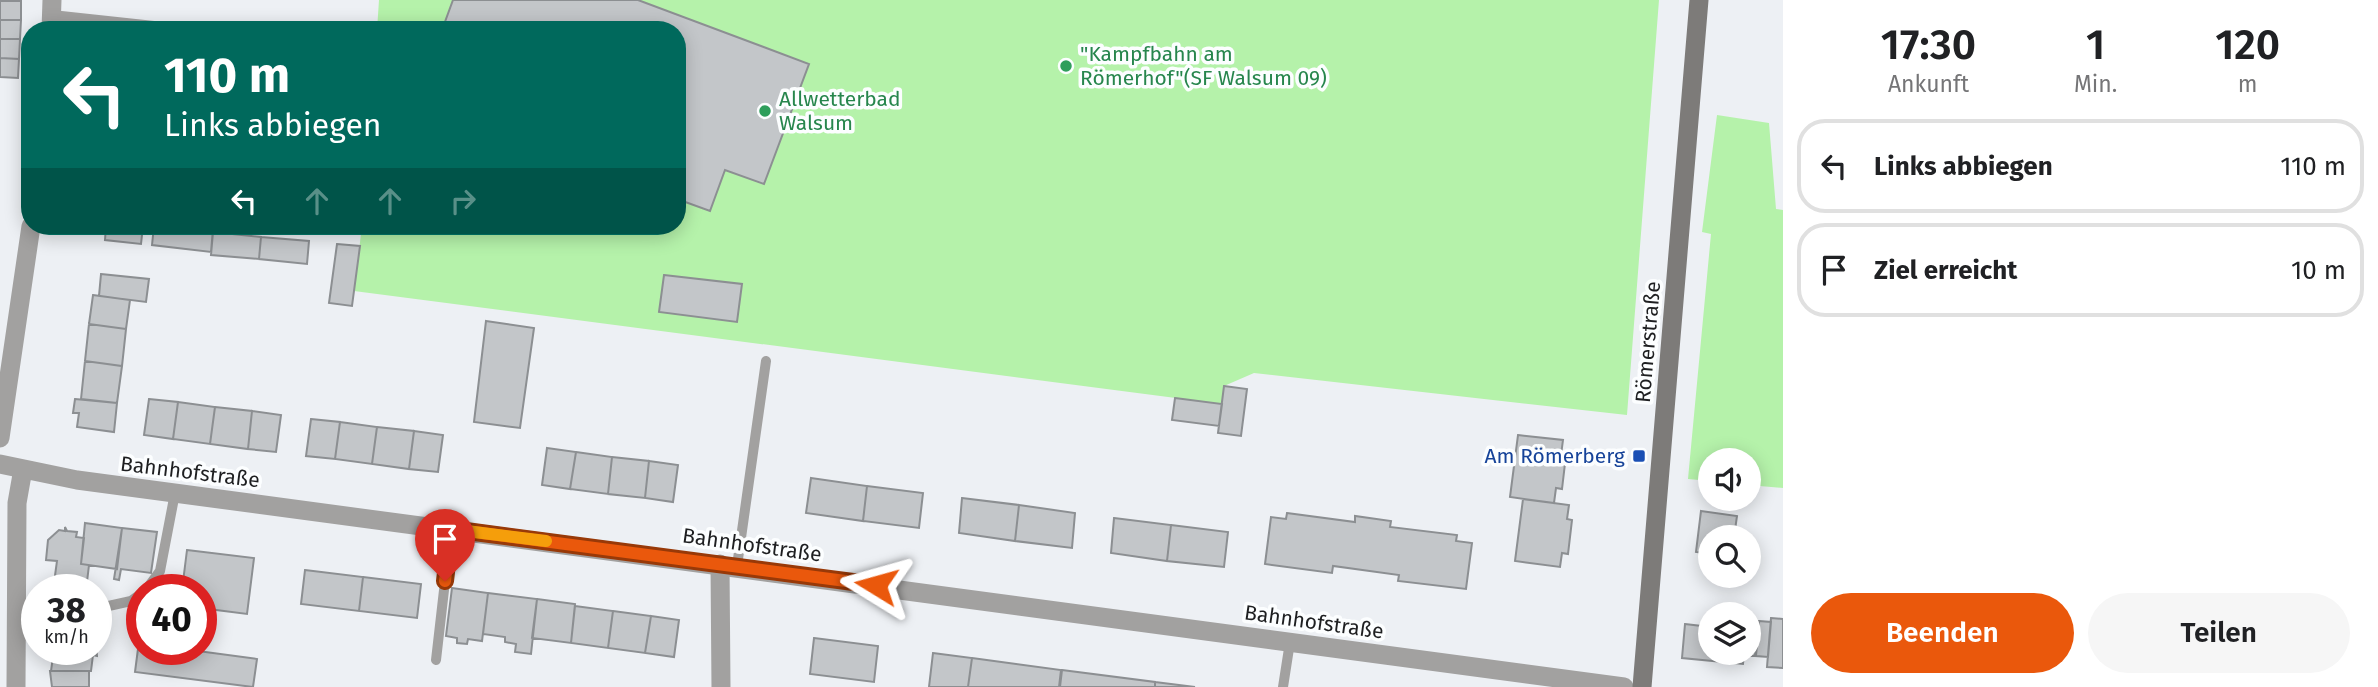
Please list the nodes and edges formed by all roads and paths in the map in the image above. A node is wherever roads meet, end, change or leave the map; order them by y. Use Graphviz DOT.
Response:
graph roads {
  1 [pos="1699,0"];
  2 [pos="52,15"];
  3 [pos="108,21"];
  4 [pos="30,235"];
  5 [pos="766,361"];
  6 [pos="0,439"];
  7 [pos="0,464"];
  8 [pos="23,469"];
  9 [pos="175,493"];
  10 [pos="451,529"];
  11 [pos="729,565"];
  12 [pos="158,574"];
  13 [pos="1290,642"];
  14 [pos="436,660"];
  15 [pos="16,687"];
  16 [pos="721,687"];
  17 [pos="1283,687"];
  18 [pos="1624,687"];
  19 [pos="1642,687"];
  1 -- 19 [label="main road, Römerstraße"];
  2 -- 3 [label="lane"];
  4 -- 6 [label="street"];
  5 -- 11 [label="lane"];
  7 -- 8 [label="street, Bahnhofstraße"];
  8 -- 9 [label="street, Bahnhofstraße"];
  8 -- 15 [label="street"];
  9 -- 10 [label="street, Bahnhofstraße"];
  9 -- 12 [label="lane"];
  10 -- 11 [label="street, Bahnhofstraße"];
  10 -- 14 [label="lane"];
  11 -- 13 [label="street, Bahnhofstraße"];
  11 -- 16 [label="street"];
  13 -- 17 [label="lane"];
  13 -- 18 [label="street, Bahnhofstraße"];
}
